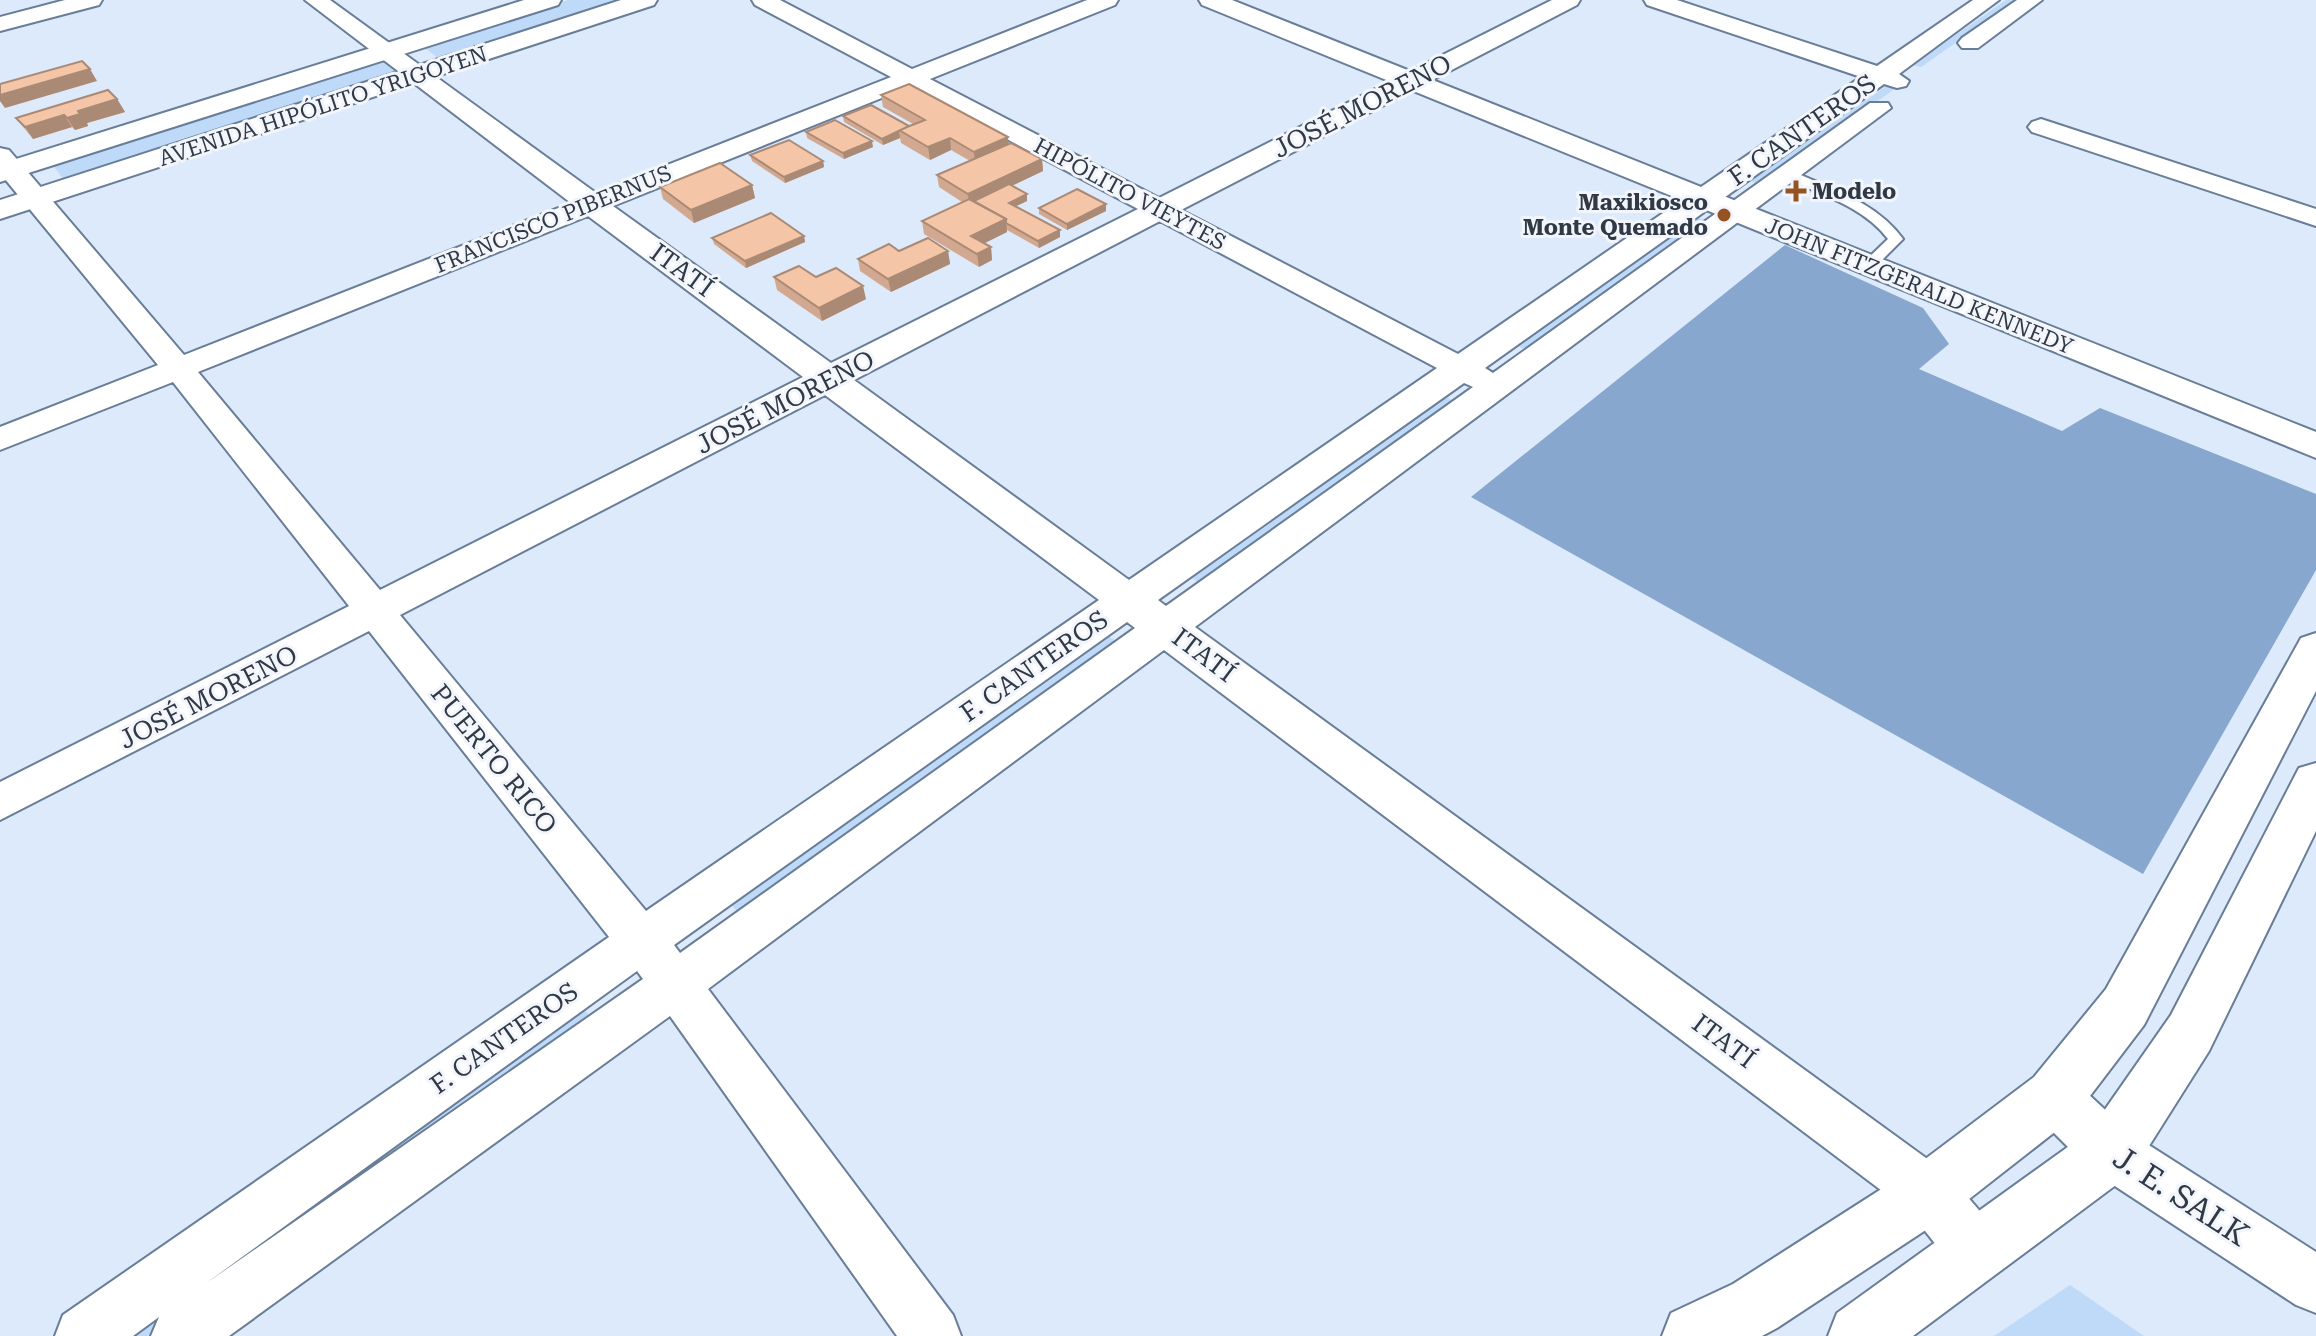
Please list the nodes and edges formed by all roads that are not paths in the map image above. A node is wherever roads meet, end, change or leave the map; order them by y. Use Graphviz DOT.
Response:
graph roads {
  1 [pos="91,0"];
  2 [pos="316,0"];
  3 [pos="549,0"];
  4 [pos="645,0"];
  5 [pos="763,0"];
  6 [pos="1107,0"];
  7 [pos="1211,0"];
  8 [pos="1569,0"];
  9 [pos="1655,0"];
  10 [pos="1988,0"];
  11 [pos="2031,0"];
  12 [pos="0,24"];
  13 [pos="386,51"];
  14 [pos="417,75"];
  15 [pos="911,78"];
  16 [pos="1411,81"];
  17 [pos="1895,81"];
  18 [pos="2041,127"];
  19 [pos="1789,175"];
  20 [pos="9,182"];
  21 [pos="592,204"];
  22 [pos="1720,206"];
  23 [pos="1160,210"];
  24 [pos="2316,218"];
  25 [pos="1868,266"];
  26 [pos="178,368"];
  27 [pos="1460,368"];
  28 [pos="830,379"];
  29 [pos="1496,387"];
  30 [pos="0,439"];
  31 [pos="2316,446"];
  32 [pos="1129,600"];
  33 [pos="375,613"];
  34 [pos="1167,628"];
  35 [pos="2316,649"];
  36 [pos="2316,782"];
  37 [pos="0,802"];
  38 [pos="641,941"];
  39 [pos="676,984"];
  40 [pos="2054,1097"];
  41 [pos="2111,1152"];
  42 [pos="1929,1193"];
  43 [pos="1976,1250"];
  44 [pos="2316,1285"];
  45 [pos="84,1336"];
  46 [pos="180,1336"];
  47 [pos="932,1336"];
  48 [pos="1694,1336"];
  49 [pos="1860,1336"];
  1 -- 12 [label="street"];
  2 -- 13 [label="street, ITATÍ"];
  3 -- 13 [label="main road, AVENIDA HIPÓLITO YRIGOYEN"];
  4 -- 14 [label="main road, AVENIDA HIPÓLITO YRIGOYEN"];
  5 -- 15 [label="street, HIPÓLITO VIEYTES"];
  6 -- 15 [label="street, FRANCISCO PIBERNUS"];
  7 -- 16 [label="main road, JOHN FITZGERALD KENNEDY"];
  8 -- 16 [label="street, JOSÉ MORENO"];
  9 -- 17 [label="street"];
  10 -- 17 [label="street, F. CANTEROS"];
  11 -- 17 [label="street, F. CANTEROS"];
  13 -- 14 [label="street, ITATÍ"];
  13 -- 20 [label="main road, AVENIDA HIPÓLITO YRIGOYEN"];
  14 -- 20 [label="main road, AVENIDA HIPÓLITO YRIGOYEN"];
  14 -- 21 [label="street, ITATÍ"];
  15 -- 21 [label="street, FRANCISCO PIBERNUS"];
  15 -- 23 [label="street, HIPÓLITO VIEYTES"];
  16 -- 22 [label="main road, JOHN FITZGERALD KENNEDY"];
  16 -- 23 [label="street, JOSÉ MORENO"];
  17 -- 19 [label="street, F. CANTEROS"];
  17 -- 22 [label="street, F. CANTEROS"];
  18 -- 24 [label="street"];
  19 -- 22 [label="street, F. CANTEROS"];
  19 -- 25 [label="lane"];
  20 -- 26 [label="street, PUERTO RICO"];
  21 -- 26 [label="street, FRANCISCO PIBERNUS"];
  21 -- 28 [label="street, ITATÍ"];
  22 -- 25 [label="main road, JOHN FITZGERALD KENNEDY"];
  22 -- 27 [label="street, F. CANTEROS"];
  22 -- 29 [label="street, F. CANTEROS"];
  23 -- 27 [label="street, HIPÓLITO VIEYTES"];
  23 -- 28 [label="street, JOSÉ MORENO"];
  25 -- 31 [label="main road, JOHN FITZGERALD KENNEDY"];
  26 -- 30 [label="street, FRANCISCO PIBERNUS"];
  26 -- 33 [label="street, PUERTO RICO"];
  27 -- 29 [label="street, HIPÓLITO VIEYTES"];
  27 -- 32 [label="street, F. CANTEROS"];
  28 -- 32 [label="street, ITATÍ"];
  28 -- 33 [label="street, JOSÉ MORENO"];
  29 -- 34 [label="street, F. CANTEROS"];
  32 -- 34 [label="street, ITATÍ"];
  32 -- 38 [label="street, F. CANTEROS"];
  33 -- 37 [label="street, JOSÉ MORENO"];
  33 -- 38 [label="street, PUERTO RICO"];
  34 -- 39 [label="street, F. CANTEROS"];
  34 -- 42 [label="street, ITATÍ"];
  35 -- 40 [label="main road"];
  36 -- 41 [label="main road"];
  38 -- 39 [label="street, PUERTO RICO"];
  38 -- 45 [label="street, F. CANTEROS"];
  39 -- 46 [label="street, F. CANTEROS"];
  39 -- 47 [label="street, PUERTO RICO"];
  40 -- 41 [label="street, J. E. SALK"];
  40 -- 42 [label="main road"];
  41 -- 43 [label="main road"];
  41 -- 44 [label="street, J. E. SALK"];
  42 -- 43 [label="street, ITATÍ"];
  42 -- 48 [label="main road"];
  43 -- 49 [label="main road"];
}
